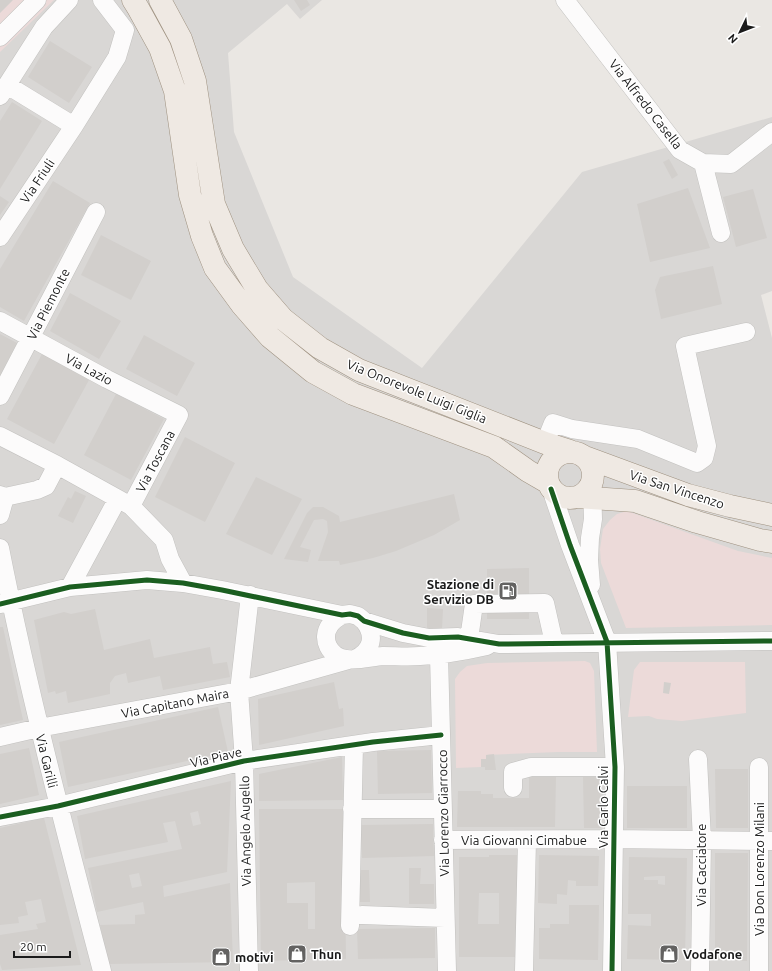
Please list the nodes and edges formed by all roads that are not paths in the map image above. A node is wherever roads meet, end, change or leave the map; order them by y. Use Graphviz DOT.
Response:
graph roads {
  1 [pos="69,0"];
  2 [pos="102,0"];
  3 [pos="132,0"];
  4 [pos="160,0"];
  5 [pos="565,0"];
  6 [pos="32,6"];
  7 [pos="44,27"];
  8 [pos="0,37"];
  9 [pos="4,90"];
  10 [pos="74,126"];
  11 [pos="772,132"];
  12 [pos="703,163"];
  13 [pos="96,212"];
  14 [pos="721,233"];
  15 [pos="0,237"];
  16 [pos="0,321"];
  17 [pos="746,332"];
  18 [pos="30,338"];
  19 [pos="0,396"];
  20 [pos="179,415"];
  21 [pos="0,436"];
  22 [pos="545,443"];
  23 [pos="578,454"];
  24 [pos="57,464"];
  25 [pos="528,471"];
  26 [pos="549,485"];
  27 [pos="2,496"];
  28 [pos="589,500"];
  29 [pos="124,503"];
  30 [pos="772,515"];
  31 [pos="0,516"];
  32 [pos="772,542"];
  33 [pos="570,545"];
  34 [pos="0,548"];
  35 [pos="183,583"];
  36 [pos="70,587"];
  37 [pos="250,595"];
  38 [pos="592,602"];
  39 [pos="5,603"];
  40 [pos="287,604"];
  41 [pos="342,615"];
  42 [pos="364,621"];
  43 [pos="326,633"];
  44 [pos="469,639"];
  45 [pos="772,641"];
  46 [pos="607,642"];
  47 [pos="554,643"];
  48 [pos="500,644"];
  49 [pos="439,655"];
  50 [pos="352,659"];
  51 [pos="239,691"];
  52 [pos="39,728"];
  53 [pos="441,735"];
  54 [pos="0,737"];
  55 [pos="354,745"];
  56 [pos="698,759"];
  57 [pos="244,761"];
  58 [pos="615,767"];
  59 [pos="759,767"];
  60 [pos="513,788"];
  61 [pos="58,806"];
  62 [pos="352,809"];
  63 [pos="442,809"];
  64 [pos="0,817"];
  65 [pos="614,839"];
  66 [pos="443,840"];
  67 [pos="526,840"];
  68 [pos="702,840"];
  69 [pos="766,841"];
  70 [pos="765,915"];
  71 [pos="445,918"];
  72 [pos="102,971"];
  73 [pos="249,971"];
  74 [pos="447,971"];
  75 [pos="524,971"];
  76 [pos="612,971"];
  77 [pos="700,971"];
  78 [pos="759,971"];
  1 -- 7 [label="street"];
  2 -- 10 [label="street, Via Friuli"];
  3 -- 25 [label="main road, Via Onorevole Luigi Giglia"];
  4 -- 22 [label="main road, Via Onorevole Luigi Giglia"];
  5 -- 12 [label="street, Via Alfredo Casella"];
  6 -- 7 [label="street"];
  6 -- 8 [label="street"];
  7 -- 9 [label="street"];
  9 -- 10 [label="street"];
  10 -- 15 [label="street, Via Friuli"];
  11 -- 12 [label="street"];
  12 -- 14 [label="street"];
  13 -- 18 [label="street, Via Piemonte"];
  16 -- 18 [label="street, Via Lazio"];
  17 -- 22 [label="street"];
  18 -- 19 [label="street, Via Piemonte"];
  18 -- 20 [label="street, Via Lazio"];
  20 -- 29 [label="street, Via Toscana"];
  21 -- 24 [label="street"];
  22 -- 23 [label="main road, Via Onorevole Luigi Giglia"];
  23 -- 26 [label="main road"];
  23 -- 28 [label="main road"];
  23 -- 30 [label="main road, Via San Vincenzo"];
  24 -- 27 [label="street"];
  24 -- 29 [label="street"];
  25 -- 26 [label="main road, Via Onorevole Luigi Giglia"];
  25 -- 33 [label="street"];
  26 -- 28 [label="main road"];
  26 -- 33 [label="street"];
  27 -- 31 [label="street"];
  28 -- 32 [label="main road, Via San Vincenzo"];
  28 -- 38 [label="street"];
  29 -- 35 [label="street"];
  29 -- 36 [label="street, Via Toscana"];
  33 -- 38 [label="street"];
  34 -- 39 [label="street, Via Garilli"];
  35 -- 36 [label="street"];
  35 -- 37 [label="street"];
  36 -- 39 [label="street"];
  37 -- 40 [label="street"];
  37 -- 51 [label="street, Via Angelo Augello"];
  38 -- 46 [label="street"];
  39 -- 52 [label="street, Via Garilli"];
  40 -- 41 [label="street"];
  40 -- 43 [label="street"];
  41 -- 42 [label="street"];
  41 -- 43 [label="street"];
  42 -- 44 [label="street"];
  42 -- 50 [label="street"];
  43 -- 50 [label="street"];
  44 -- 47 [label="street"];
  44 -- 48 [label="street"];
  45 -- 46 [label="street"];
  46 -- 47 [label="street"];
  46 -- 58 [label="street, Via Carlo Calvi"];
  47 -- 48 [label="street"];
  48 -- 49 [label="street, Via Capitano Maira"];
  49 -- 50 [label="street, Via Capitano Maira"];
  49 -- 53 [label="street, Via Lorenzo Giarrocco"];
  50 -- 51 [label="street, Via Capitano Maira"];
  51 -- 52 [label="street, Via Capitano Maira"];
  51 -- 57 [label="street, Via Angelo Augello"];
  52 -- 54 [label="street, Via Capitano Maira"];
  52 -- 61 [label="street, Via Garilli"];
  53 -- 55 [label="street, Via Piave"];
  53 -- 63 [label="street, Via Lorenzo Giarrocco"];
  55 -- 57 [label="street, Via Piave"];
  55 -- 62 [label="street"];
  56 -- 68 [label="street, Via Cacciatore"];
  57 -- 61 [label="street, Via Piave"];
  57 -- 73 [label="street, Via Angelo Augello"];
  58 -- 60 [label="street"];
  58 -- 65 [label="street, Via Carlo Calvi"];
  59 -- 69 [label="street, Via Don Lorenzo Milani"];
  61 -- 64 [label="street, Via Piave"];
  61 -- 72 [label="street, Via Garilli"];
  62 -- 63 [label="street"];
  62 -- 71 [label="street"];
  63 -- 66 [label="street, Via Lorenzo Giarrocco"];
  65 -- 67 [label="street, Via Giovanni Cimabue"];
  65 -- 68 [label="street, Via Giovanni Cimabue"];
  65 -- 76 [label="street, Via Carlo Calvi"];
  66 -- 67 [label="street, Via Giovanni Cimabue"];
  66 -- 71 [label="street, Via Lorenzo Giarrocco"];
  67 -- 75 [label="street"];
  68 -- 69 [label="street, Via Giovanni Cimabue"];
  68 -- 77 [label="street, Via Cacciatore"];
  69 -- 70 [label="street, Via Don Lorenzo Milani"];
  70 -- 78 [label="street, Via Don Lorenzo Milani"];
  71 -- 74 [label="street, Via Lorenzo Giarrocco"];
}
